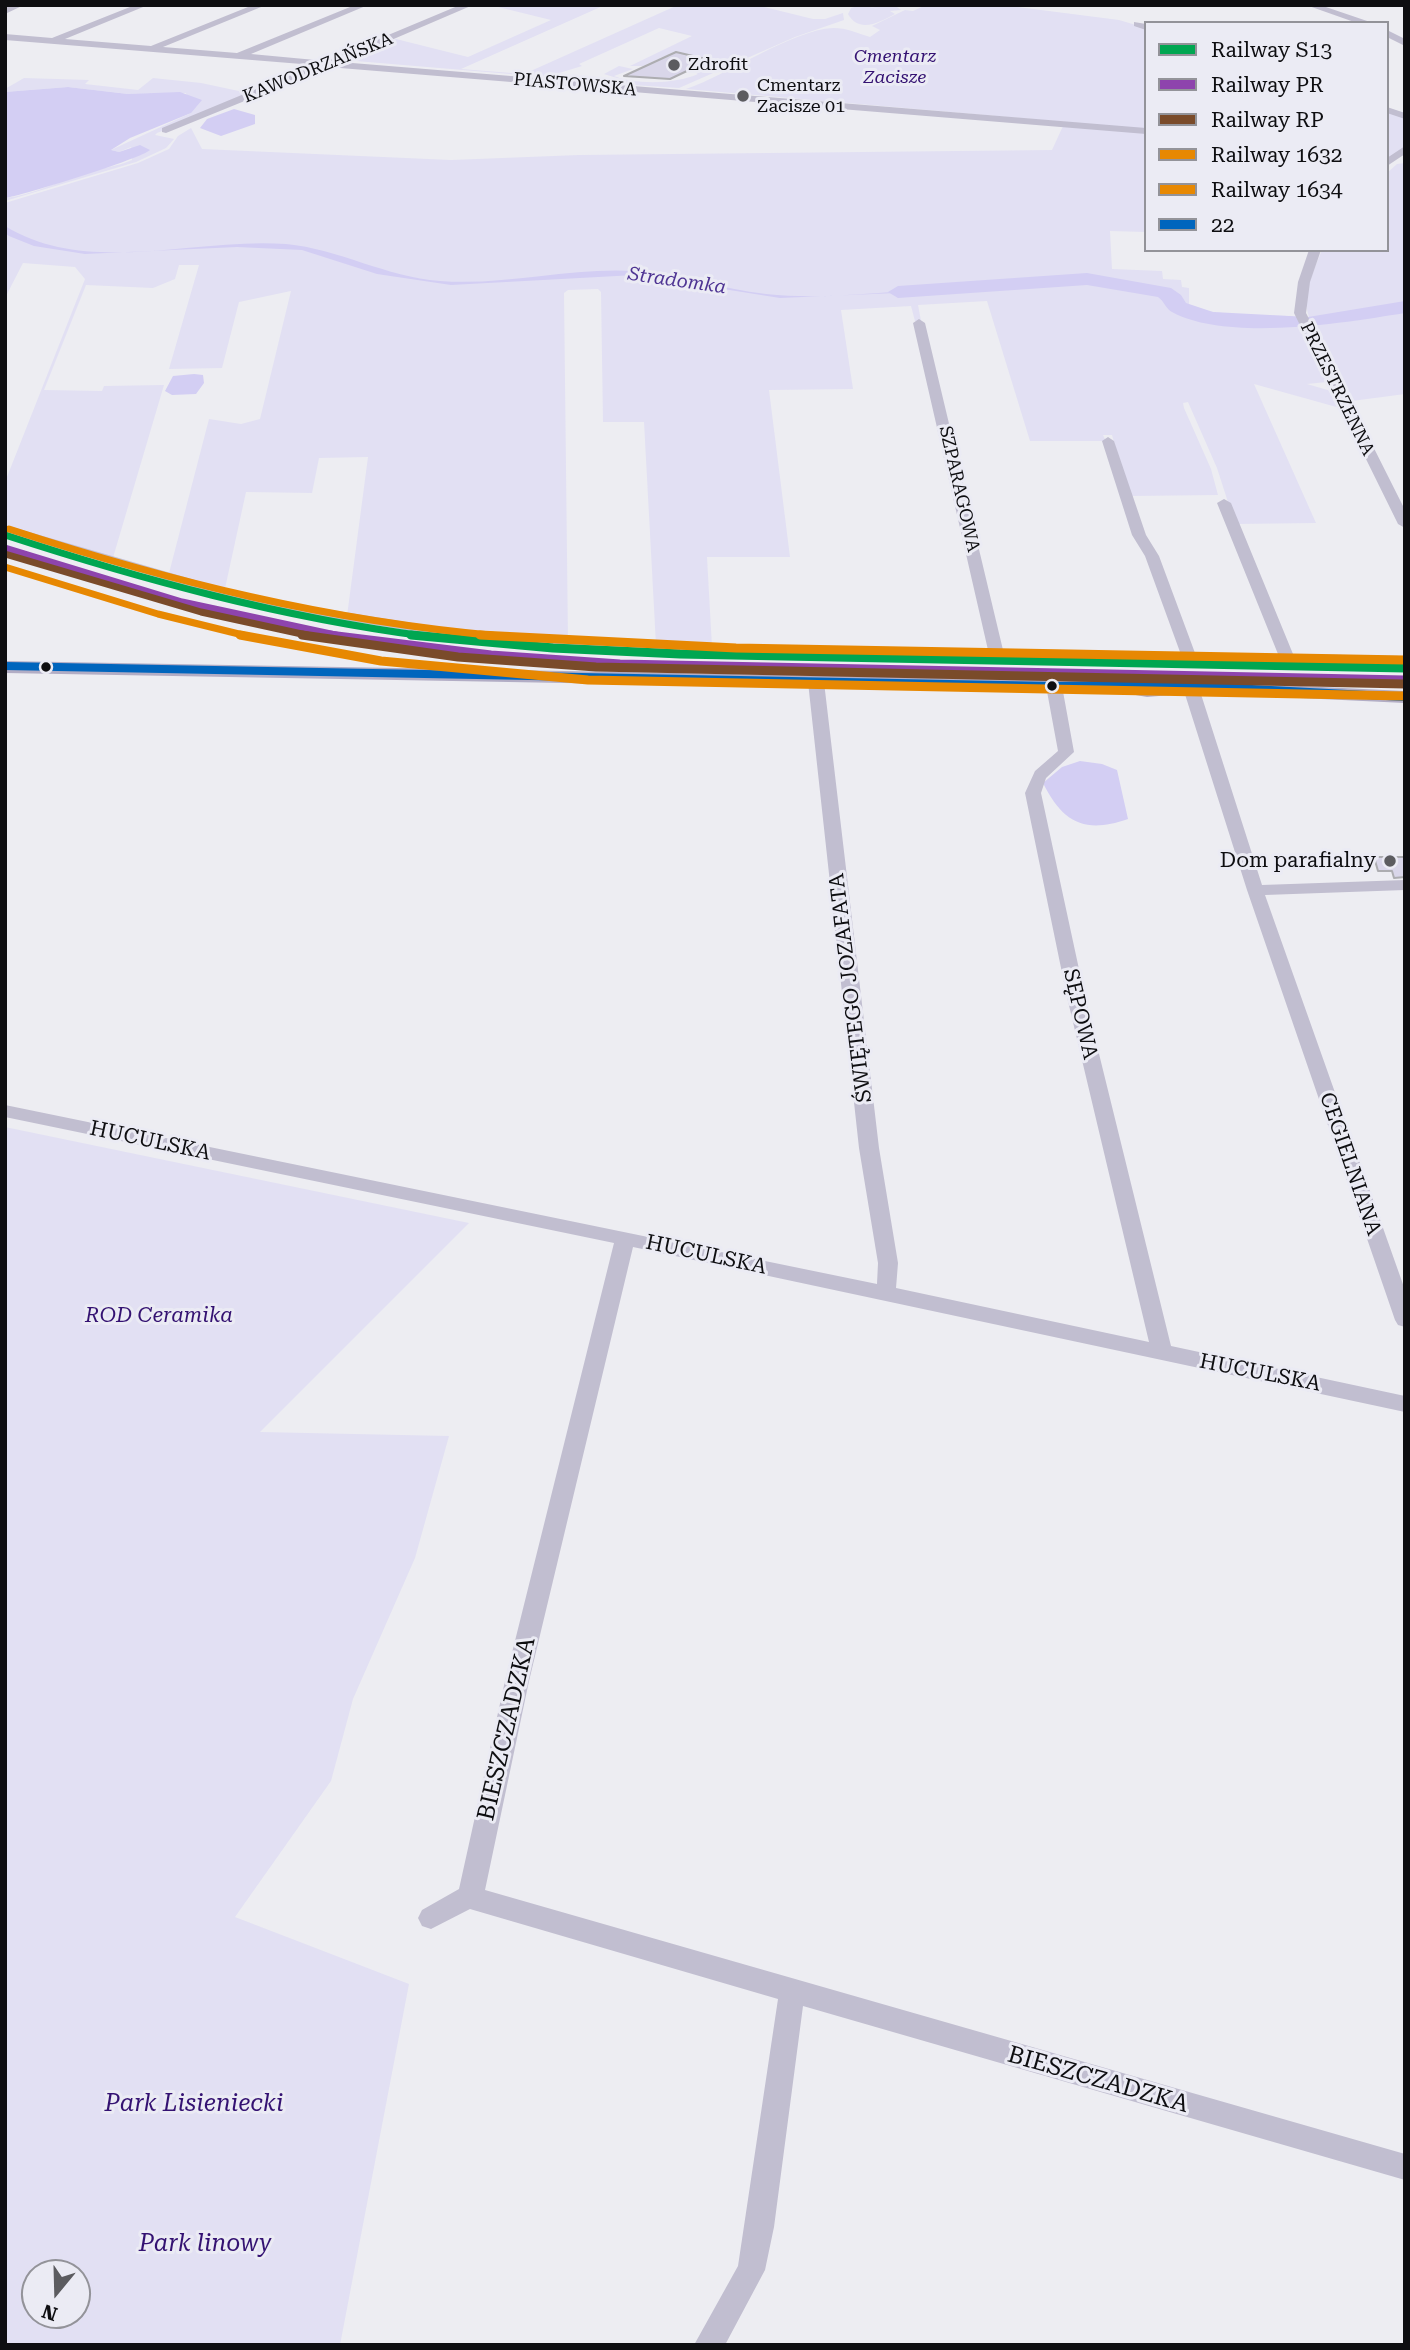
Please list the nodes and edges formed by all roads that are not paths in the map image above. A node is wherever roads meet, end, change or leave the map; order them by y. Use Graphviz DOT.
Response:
graph roads {
  1 [pos="20,5"];
  2 [pos="144,5"];
  3 [pos="262,5"];
  4 [pos="364,5"];
  5 [pos="469,5"];
  6 [pos="1310,5"];
  7 [pos="5,11"];
  8 [pos="1362,21"];
  9 [pos="1389,34"];
  10 [pos="5,37"];
  11 [pos="51,41"];
  12 [pos="1405,43"];
  13 [pos="151,49"];
  14 [pos="237,56"];
  15 [pos="328,64"];
  16 [pos="166,130"];
  17 [pos="1144,131"];
  18 [pos="1405,149"];
  19 [pos="1389,161"];
  20 [pos="1314,252"];
  21 [pos="919,323"];
  22 [pos="1108,441"];
  23 [pos="1224,503"];
  24 [pos="1405,524"];
  25 [pos="5,529"];
  26 [pos="997,655"];
  27 [pos="1189,657"];
  28 [pos="1289,659"];
  29 [pos="1405,660"];
  30 [pos="6,667"];
  31 [pos="816,682"];
  32 [pos="1054,686"];
  33 [pos="1191,688"];
  34 [pos="1239,689"];
  35 [pos="1405,689"];
  36 [pos="1405,697"];
  37 [pos="1405,885"];
  38 [pos="1255,890"];
  39 [pos="5,1111"];
  40 [pos="625,1239"];
  41 [pos="886,1293"];
  42 [pos="1405,1320"];
  43 [pos="1162,1353"];
  44 [pos="1405,1404"];
  45 [pos="472,1895"];
  46 [pos="431,1918"];
  47 [pos="792,1992"];
  48 [pos="1405,2167"];
  49 [pos="709,2345"];
  1 -- 7 [label="street"];
  2 -- 11 [label="street"];
  3 -- 13 [label="street"];
  4 -- 14 [label="street"];
  5 -- 15 [label="street, KAWODRZAŃSKA"];
  6 -- 8 [label="street"];
  9 -- 12 [label="street"];
  10 -- 11 [label="street, PIASTOWSKA"];
  11 -- 13 [label="street, PIASTOWSKA"];
  13 -- 14 [label="street, PIASTOWSKA"];
  14 -- 15 [label="street, PIASTOWSKA"];
  15 -- 16 [label="street, KAWODRZAŃSKA"];
  15 -- 17 [label="street, PIASTOWSKA"];
  18 -- 19 [label="street"];
  20 -- 24 [label="street, PRZESTRZENNA"];
  21 -- 26 [label="street, SZPARAGOWA"];
  22 -- 27 [label="street"];
  23 -- 28 [label="street"];
  25 -- 26 [label="street"];
  26 -- 27 [label="street"];
  27 -- 28 [label="street"];
  28 -- 29 [label="street"];
  30 -- 31 [label="main road"];
  31 -- 32 [label="main road"];
  31 -- 41 [label="street, ŚWIĘTEGO JOZAFATA"];
  32 -- 33 [label="main road"];
  32 -- 43 [label="street, SĘPOWA"];
  33 -- 34 [label="main road"];
  33 -- 38 [label="street, CEGIELNIANA"];
  34 -- 35 [label="main road"];
  34 -- 36 [label="main road"];
  37 -- 38 [label="street"];
  38 -- 42 [label="street, CEGIELNIANA"];
  39 -- 40 [label="street, HUCULSKA"];
  40 -- 41 [label="street, HUCULSKA"];
  40 -- 45 [label="street, BIESZCZADZKA"];
  41 -- 43 [label="street, HUCULSKA"];
  43 -- 44 [label="street, HUCULSKA"];
  45 -- 46 [label="street"];
  45 -- 47 [label="street, BIESZCZADZKA"];
  47 -- 48 [label="street, BIESZCZADZKA"];
  47 -- 49 [label="street"];
}
